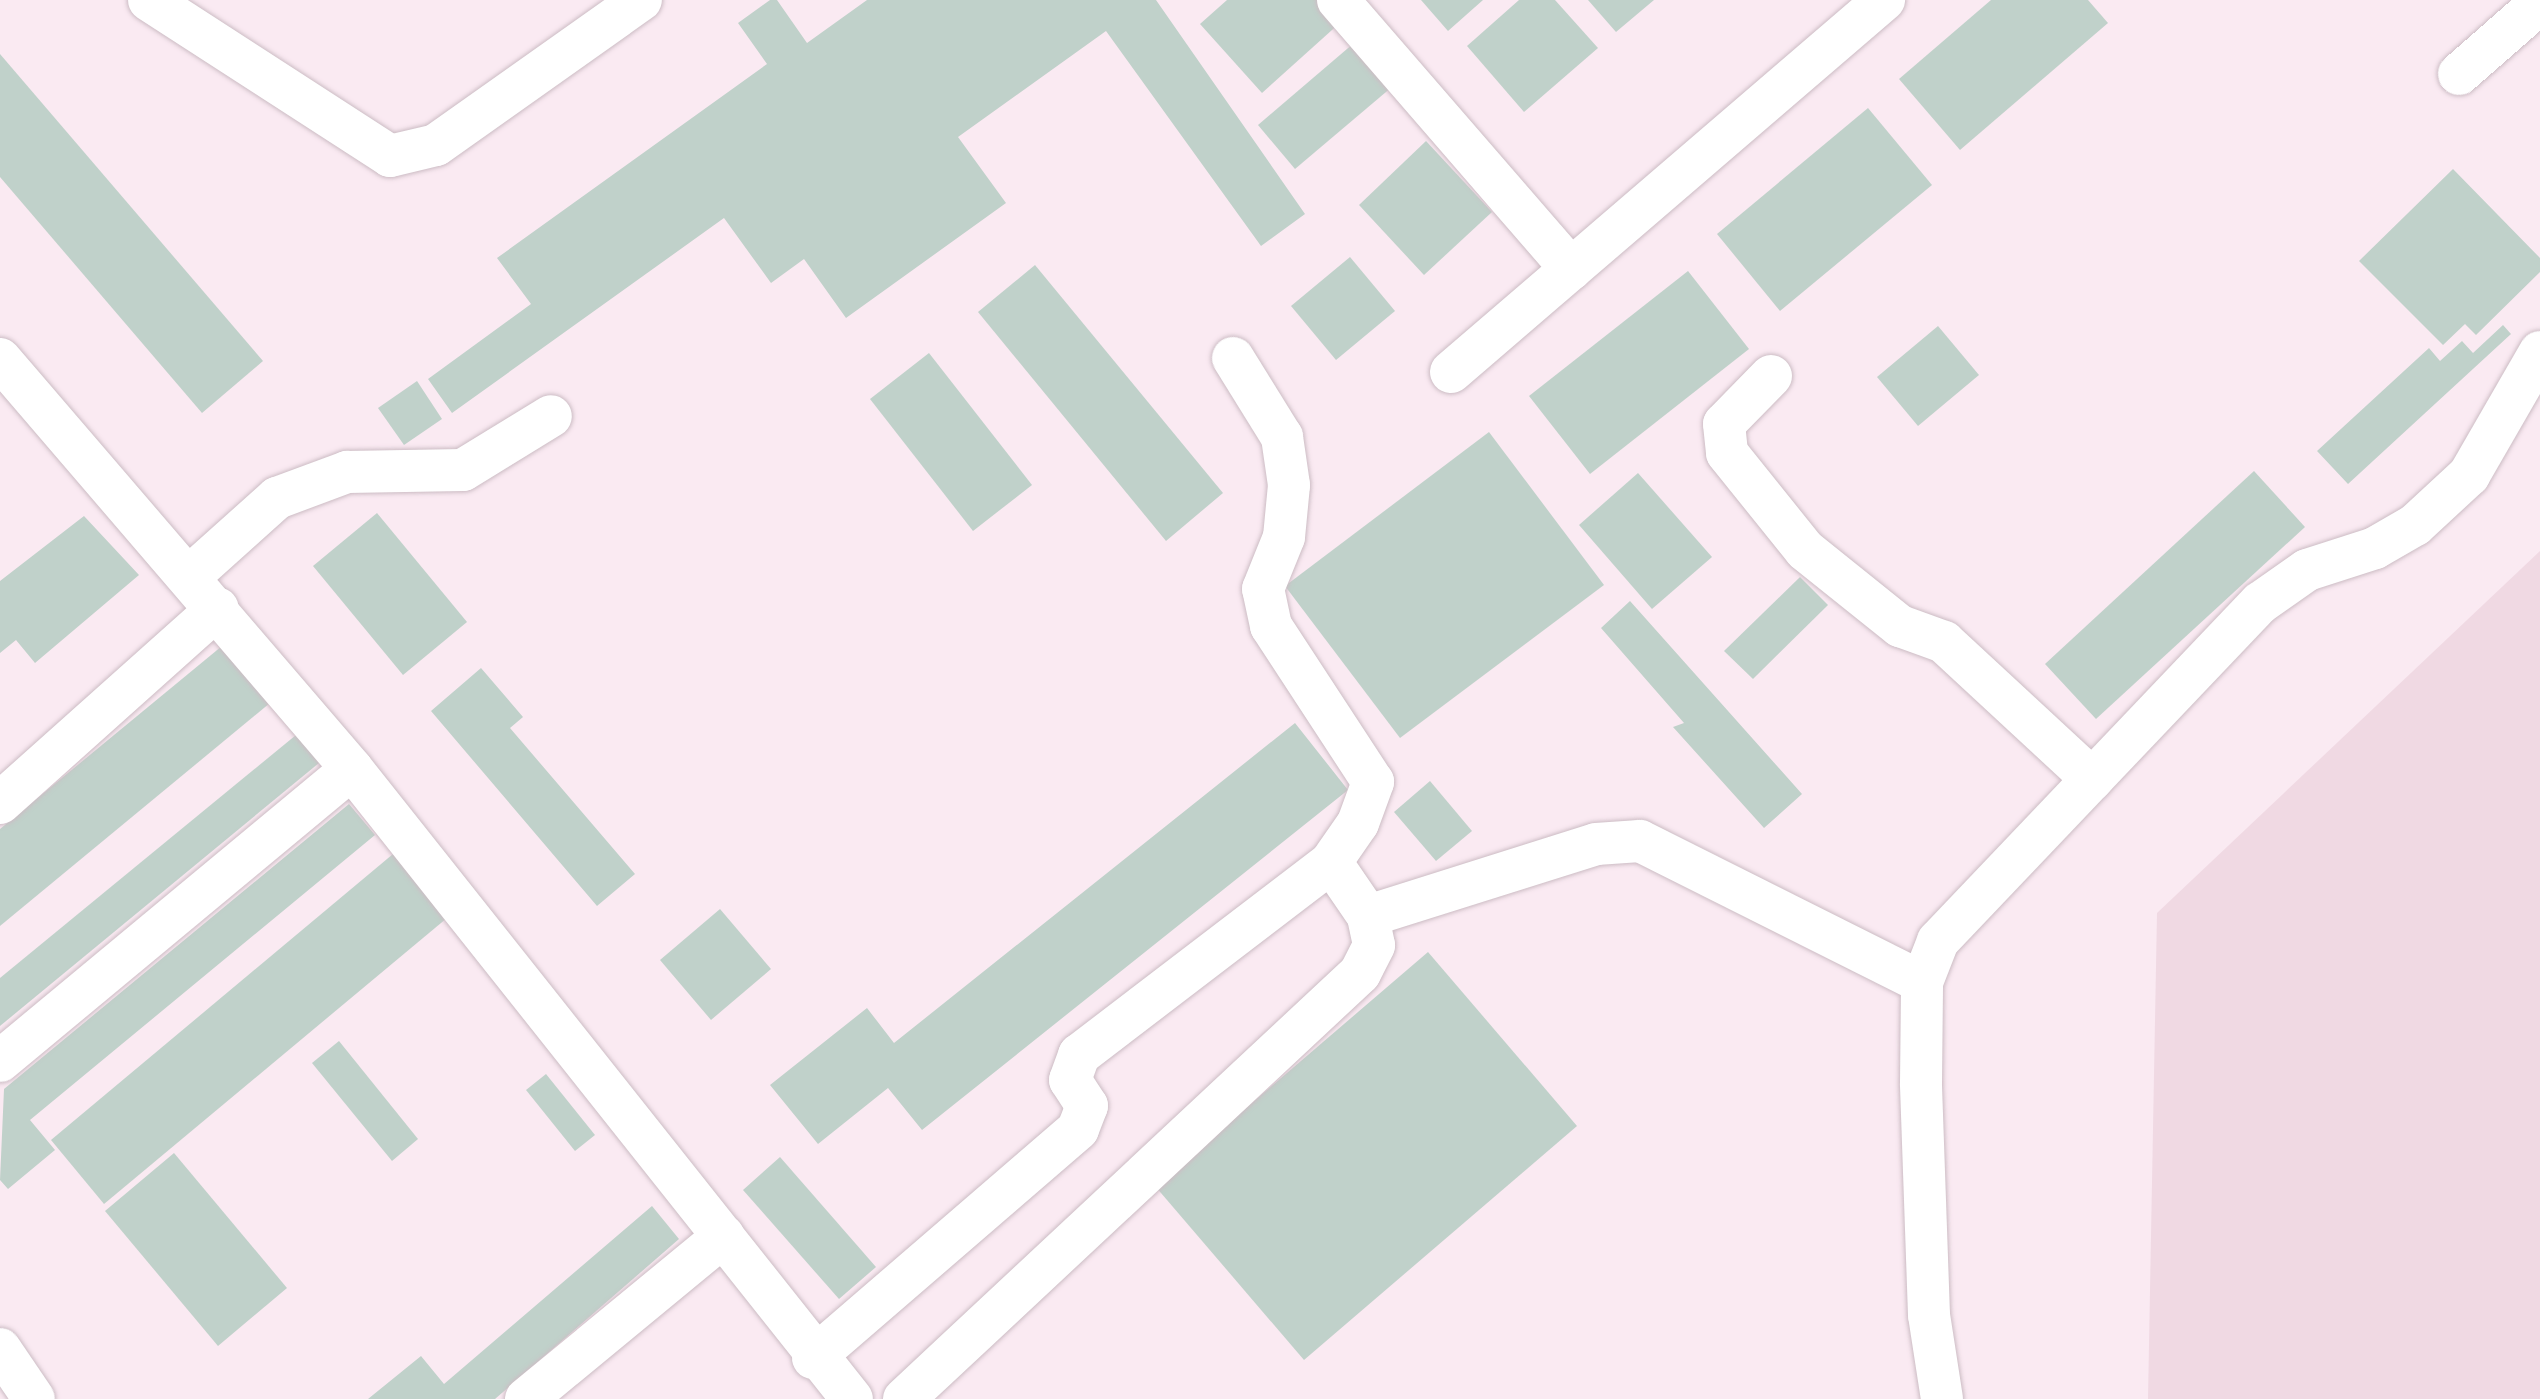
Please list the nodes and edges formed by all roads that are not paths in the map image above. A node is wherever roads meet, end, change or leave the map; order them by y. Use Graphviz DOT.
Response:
graph roads {
  1 [pos="149,0"];
  2 [pos="641,0"];
  3 [pos="1338,0"];
  4 [pos="1884,0"];
  5 [pos="2540,3"];
  6 [pos="2459,74"];
  7 [pos="1570,269"];
  8 [pos="2540,352"];
  9 [pos="1234,358"];
  10 [pos="4,369"];
  11 [pos="1451,372"];
  12 [pos="1770,376"];
  13 [pos="551,416"];
  14 [pos="190,576"];
  15 [pos="218,608"];
  16 [pos="352,769"];
  17 [pos="2092,779"];
  18 [pos="0,803"];
  19 [pos="1331,862"];
  20 [pos="1368,916"];
  21 [pos="1922,982"];
  22 [pos="0,1061"];
  23 [pos="724,1236"];
  24 [pos="0,1349"];
  25 [pos="814,1358"];
  26 [pos="34,1399"];
  27 [pos="526,1399"];
  28 [pos="852,1399"];
  29 [pos="904,1399"];
  30 [pos="1942,1399"];
  1 -- 2 [label="lane"];
  3 -- 7 [label="lane"];
  4 -- 7 [label="lane"];
  5 -- 6 [label="lane"];
  7 -- 11 [label="lane"];
  8 -- 17 [label="lane"];
  9 -- 19 [label="lane"];
  10 -- 14 [label="lane"];
  12 -- 17 [label="lane"];
  13 -- 14 [label="lane"];
  14 -- 15 [label="lane"];
  15 -- 16 [label="lane"];
  15 -- 18 [label="lane"];
  16 -- 22 [label="lane"];
  16 -- 23 [label="lane"];
  17 -- 21 [label="lane"];
  19 -- 20 [label="lane"];
  19 -- 25 [label="lane"];
  20 -- 21 [label="lane"];
  20 -- 29 [label="lane"];
  21 -- 30 [label="lane"];
  23 -- 25 [label="lane"];
  23 -- 27 [label="lane"];
  24 -- 26 [label="lane"];
  25 -- 28 [label="lane"];
}
